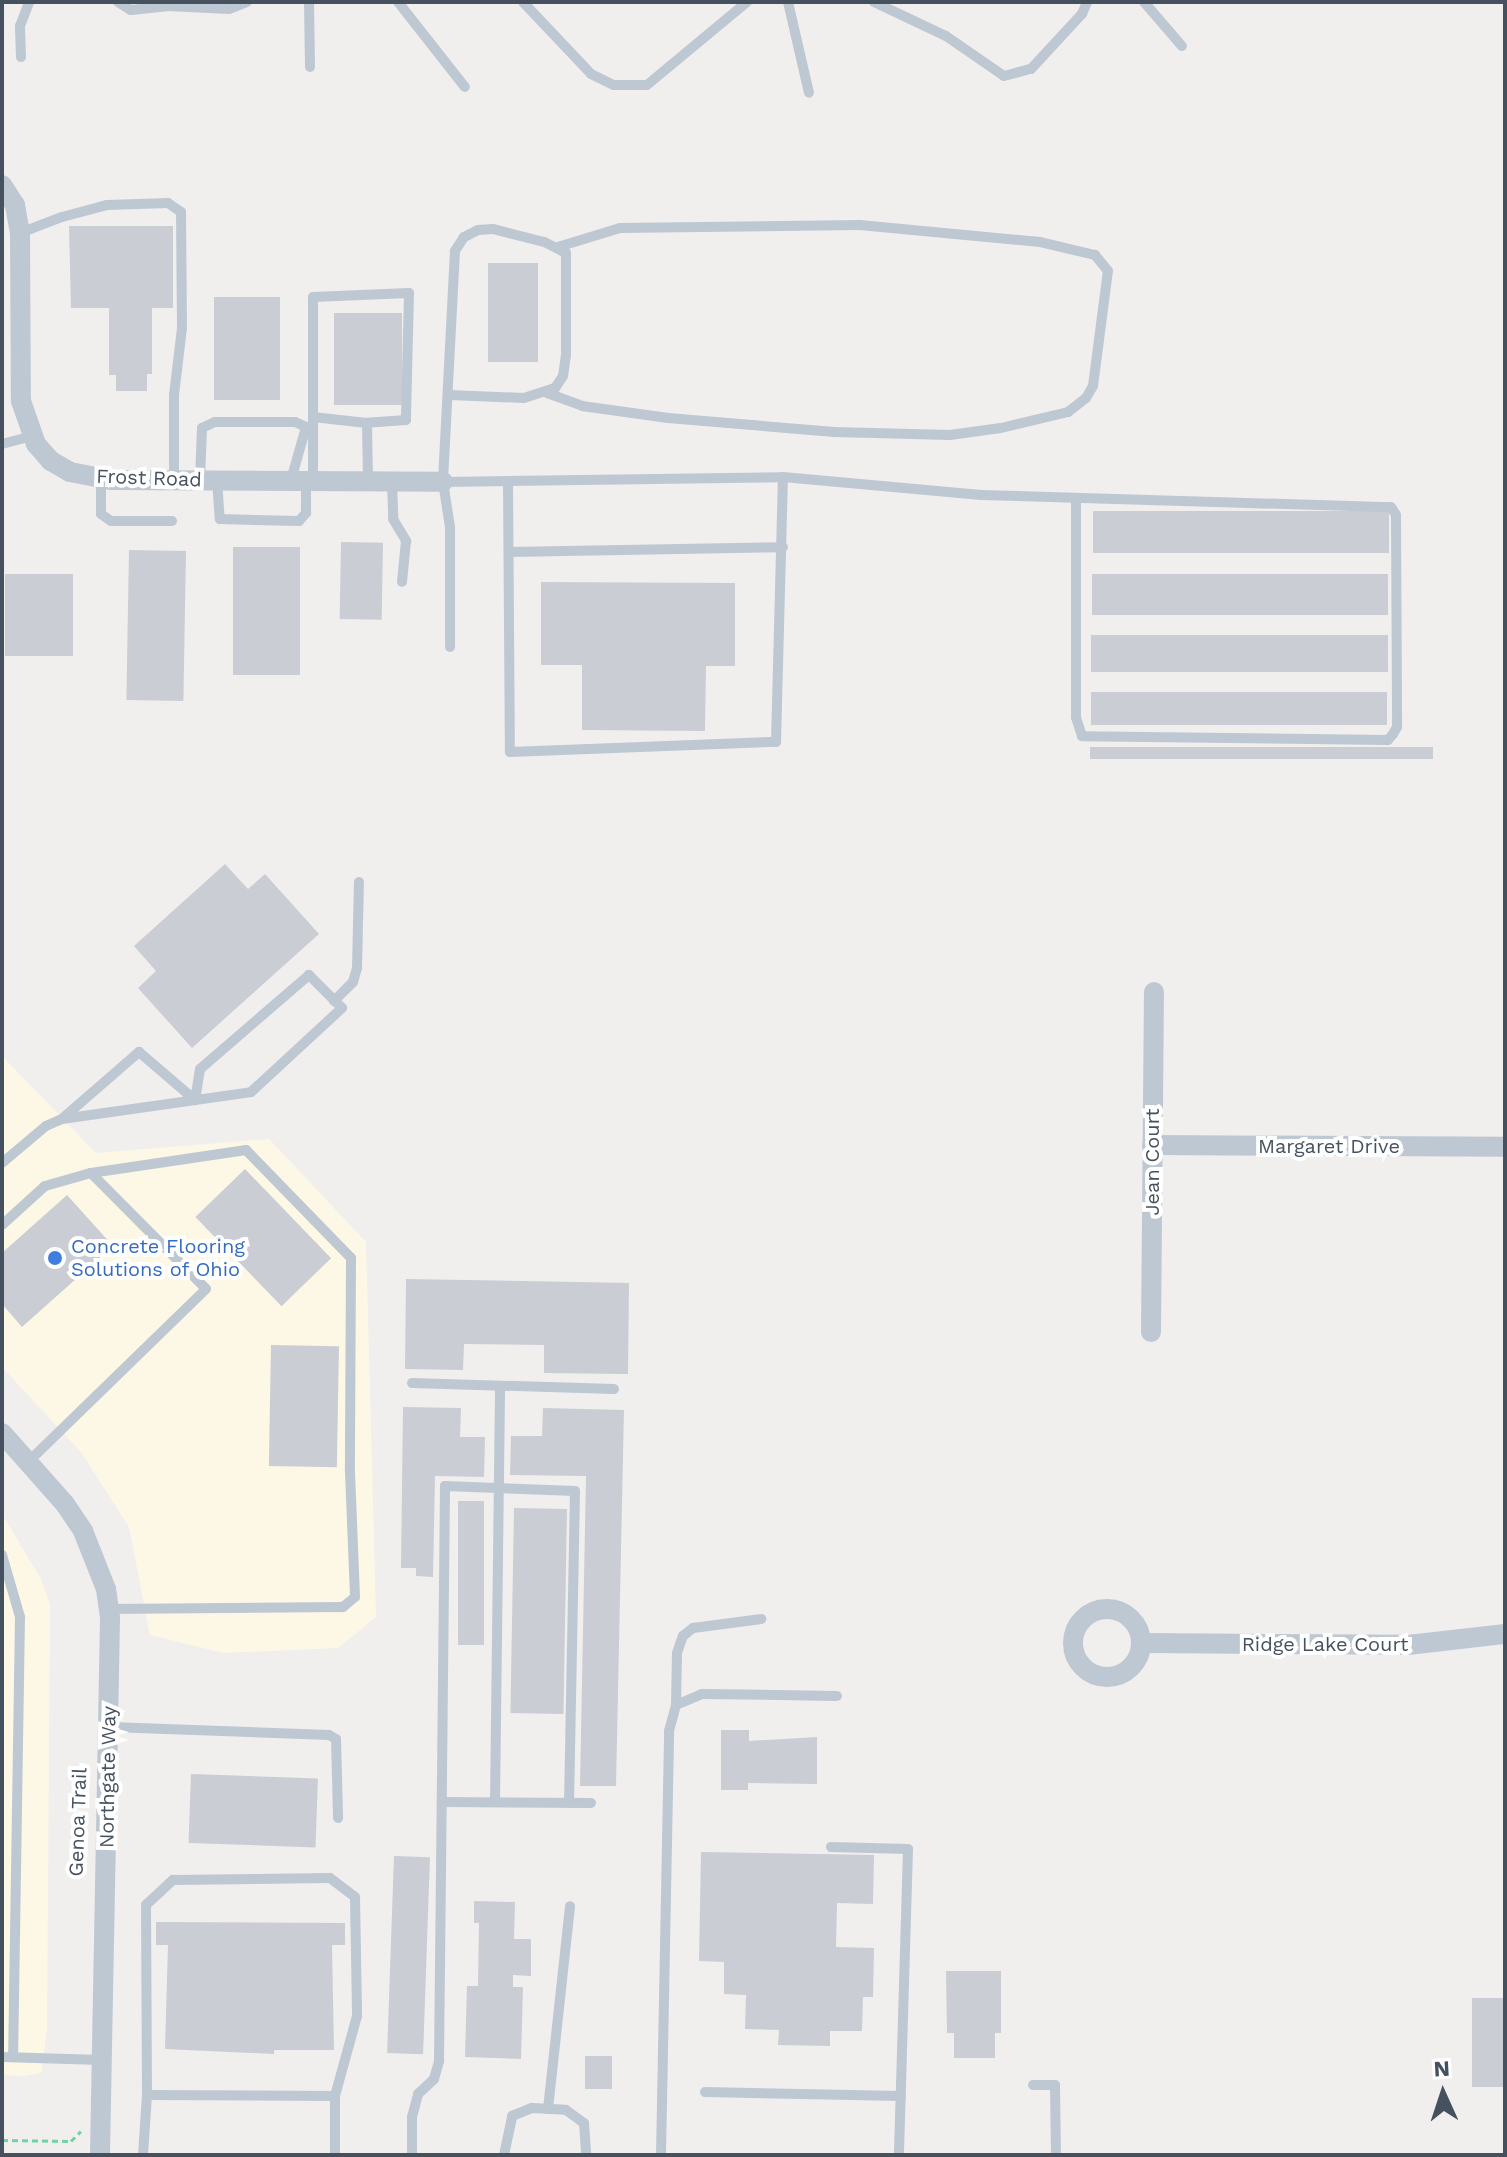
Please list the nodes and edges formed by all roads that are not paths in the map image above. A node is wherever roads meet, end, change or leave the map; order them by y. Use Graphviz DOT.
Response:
graph roads {
  1 [pos="29,2"];
  2 [pos="118,2"];
  3 [pos="247,2"];
  4 [pos="309,2"];
  5 [pos="398,2"];
  6 [pos="523,2"];
  7 [pos="747,2"];
  8 [pos="788,2"];
  9 [pos="874,2"];
  10 [pos="1087,2"];
  11 [pos="1144,2"];
  12 [pos="167,3"];
  13 [pos="1182,46"];
  14 [pos="21,57"];
  15 [pos="310,67"];
  16 [pos="465,87"];
  17 [pos="809,93"];
  18 [pos="2,185"];
  19 [pos="20,233"];
  20 [pos="558,247"];
  21 [pos="547,393"];
  22 [pos="449,395"];
  23 [pos="313,417"];
  24 [pos="367,423"];
  25 [pos="32,436"];
  26 [pos="2,444"];
  27 [pos="783,477"];
  28 [pos="101,478"];
  29 [pos="208,480"];
  30 [pos="303,480"];
  31 [pos="174,481"];
  32 [pos="368,481"];
  33 [pos="392,481"];
  34 [pos="443,482"];
  35 [pos="508,482"];
  36 [pos="1076,500"];
  37 [pos="172,521"];
  38 [pos="783,547"];
  39 [pos="509,552"];
  40 [pos="402,582"];
  41 [pos="450,647"];
  42 [pos="359,882"];
  43 [pos="1154,992"];
  44 [pos="334,1001"];
  45 [pos="195,1100"];
  46 [pos="62,1119"];
  47 [pos="1152,1145"];
  48 [pos="1505,1147"];
  49 [pos="2,1163"];
  50 [pos="91,1173"];
  51 [pos="2,1225"];
  52 [pos="1151,1332"];
  53 [pos="412,1383"];
  54 [pos="500,1386"];
  55 [pos="614,1389"];
  56 [pos="2,1433"];
  57 [pos="28,1462"];
  58 [pos="499,1488"];
  59 [pos="2,1555"];
  60 [pos="109,1609"];
  61 [pos="761,1619"];
  62 [pos="1505,1634"];
  63 [pos="1144,1643"];
  64 [pos="837,1696"];
  65 [pos="676,1705"];
  66 [pos="110,1727"];
  67 [pos="442,1802"];
  68 [pos="495,1802"];
  69 [pos="569,1803"];
  70 [pos="591,1803"];
  71 [pos="338,1818"];
  72 [pos="831,1847"];
  73 [pos="570,1906"];
  74 [pos="8,2057"];
  75 [pos="102,2060"];
  76 [pos="1033,2085"];
  77 [pos="705,2092"];
  78 [pos="147,2095"];
  79 [pos="335,2096"];
  80 [pos="901,2096"];
  81 [pos="548,2109"];
  82 [pos="100,2155"];
  83 [pos="143,2155"];
  84 [pos="335,2155"];
  85 [pos="412,2155"];
  86 [pos="504,2155"];
  87 [pos="586,2155"];
  88 [pos="661,2155"];
  89 [pos="899,2155"];
  90 [pos="1056,2155"];
  1 -- 14 [label="lane"];
  2 -- 12 [label="lane"];
  3 -- 12 [label="lane"];
  4 -- 15 [label="lane"];
  5 -- 16 [label="lane"];
  6 -- 7 [label="lane"];
  8 -- 17 [label="lane"];
  9 -- 10 [label="lane"];
  11 -- 13 [label="lane"];
  18 -- 19 [label="street, Frost Road"];
  19 -- 25 [label="street, Frost Road"];
  19 -- 31 [label="lane"];
  20 -- 21 [label="lane"];
  20 -- 21 [label="lane"];
  20 -- 22 [label="lane"];
  21 -- 22 [label="lane"];
  22 -- 34 [label="lane"];
  23 -- 24 [label="lane"];
  23 -- 24 [label="lane"];
  23 -- 30 [label="lane"];
  24 -- 32 [label="lane"];
  25 -- 26 [label="lane"];
  25 -- 28 [label="street, Frost Road"];
  27 -- 35 [label="lane"];
  27 -- 36 [label="lane"];
  27 -- 38 [label="lane"];
  28 -- 31 [label="street, Frost Road"];
  28 -- 37 [label="lane"];
  29 -- 30 [label="street, Frost Road"];
  29 -- 30 [label="lane"];
  29 -- 30 [label="lane"];
  29 -- 31 [label="street, Frost Road"];
  30 -- 32 [label="street, Frost Road"];
  32 -- 33 [label="street, Frost Road"];
  33 -- 34 [label="street, Frost Road"];
  33 -- 40 [label="lane"];
  34 -- 35 [label="lane"];
  34 -- 41 [label="lane"];
  35 -- 39 [label="lane"];
  36 -- 36 [label="lane"];
  38 -- 39 [label="lane"];
  38 -- 39 [label="lane"];
  42 -- 44 [label="lane"];
  43 -- 47 [label="street, Jean Court"];
  44 -- 45 [label="lane"];
  44 -- 45 [label="lane"];
  45 -- 46 [label="lane"];
  45 -- 46 [label="lane"];
  46 -- 49 [label="lane"];
  47 -- 48 [label="street, Margaret Drive"];
  47 -- 52 [label="street, Jean Court"];
  50 -- 51 [label="lane"];
  50 -- 57 [label="lane"];
  50 -- 60 [label="lane"];
  53 -- 54 [label="lane"];
  54 -- 55 [label="lane"];
  54 -- 58 [label="lane"];
  56 -- 57 [label="street, Northgate Way"];
  57 -- 60 [label="street, Northgate Way"];
  58 -- 67 [label="lane"];
  58 -- 68 [label="lane"];
  58 -- 69 [label="lane"];
  59 -- 74 [label="lane"];
  60 -- 66 [label="street, Northgate Way"];
  61 -- 65 [label="lane"];
  62 -- 63 [label="street, Ridge Lake Court"];
  64 -- 65 [label="lane"];
  65 -- 88 [label="lane"];
  66 -- 71 [label="lane"];
  66 -- 75 [label="street, Northgate Way"];
  67 -- 68 [label="lane"];
  67 -- 85 [label="lane"];
  68 -- 69 [label="lane"];
  69 -- 70 [label="lane"];
  72 -- 80 [label="lane"];
  73 -- 81 [label="lane"];
  74 -- 75 [label="lane"];
  75 -- 82 [label="street, Northgate Way"];
  76 -- 90 [label="lane"];
  77 -- 80 [label="lane"];
  78 -- 79 [label="lane"];
  78 -- 79 [label="lane"];
  78 -- 83 [label="lane"];
  79 -- 84 [label="lane"];
  80 -- 89 [label="lane"];
  81 -- 86 [label="lane"];
  81 -- 87 [label="lane"];
}
